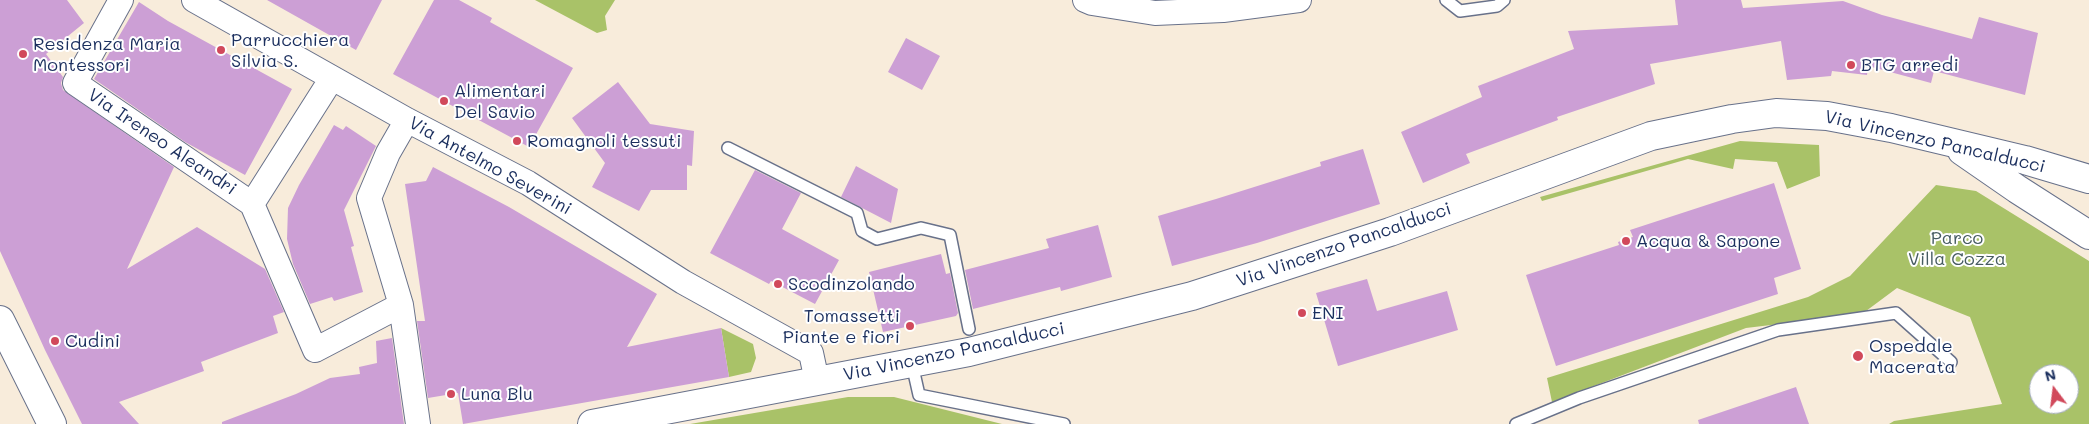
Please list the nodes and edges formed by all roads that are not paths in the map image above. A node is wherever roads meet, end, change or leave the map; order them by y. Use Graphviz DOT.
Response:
graph roads {
  1 [pos="121,0"];
  2 [pos="194,0"];
  3 [pos="1085,0"];
  4 [pos="1299,0"];
  5 [pos="1446,0"];
  6 [pos="1504,0"];
  7 [pos="332,78"];
  8 [pos="407,120"];
  9 [pos="1951,143"];
  10 [pos="728,148"];
  11 [pos="2089,179"];
  12 [pos="252,204"];
  13 [pos="2089,235"];
  14 [pos="401,305"];
  15 [pos="0,320"];
  16 [pos="969,328"];
  17 [pos="1951,362"];
  18 [pos="912,364"];
  19 [pos="817,381"];
  20 [pos="52,424"];
  21 [pos="418,424"];
  22 [pos="592,424"];
  23 [pos="1064,424"];
  24 [pos="1516,424"];
  1 -- 12 [label="street, Via Ireneo Aleandri"];
  2 -- 7 [label="street, Via Antelmo Severini"];
  3 -- 4 [label="street"];
  5 -- 6 [label="lane"];
  7 -- 8 [label="street, Via Antelmo Severini"];
  7 -- 12 [label="street, Via Ireneo Aleandri"];
  8 -- 14 [label="street"];
  8 -- 19 [label="street, Via Antelmo Severini"];
  9 -- 11 [label="main road, Via Vincenzo Pancalducci"];
  9 -- 13 [label="main road"];
  9 -- 18 [label="main road, Via Vincenzo Pancalducci"];
  10 -- 16 [label="lane"];
  12 -- 14 [label="street, Via Ireneo Aleandri"];
  14 -- 21 [label="street"];
  15 -- 20 [label="main road"];
  17 -- 24 [label="lane"];
  18 -- 19 [label="main road, Via Vincenzo Pancalducci"];
  18 -- 23 [label="lane"];
  19 -- 22 [label="main road, Via Vincenzo Pancalducci"];
}
